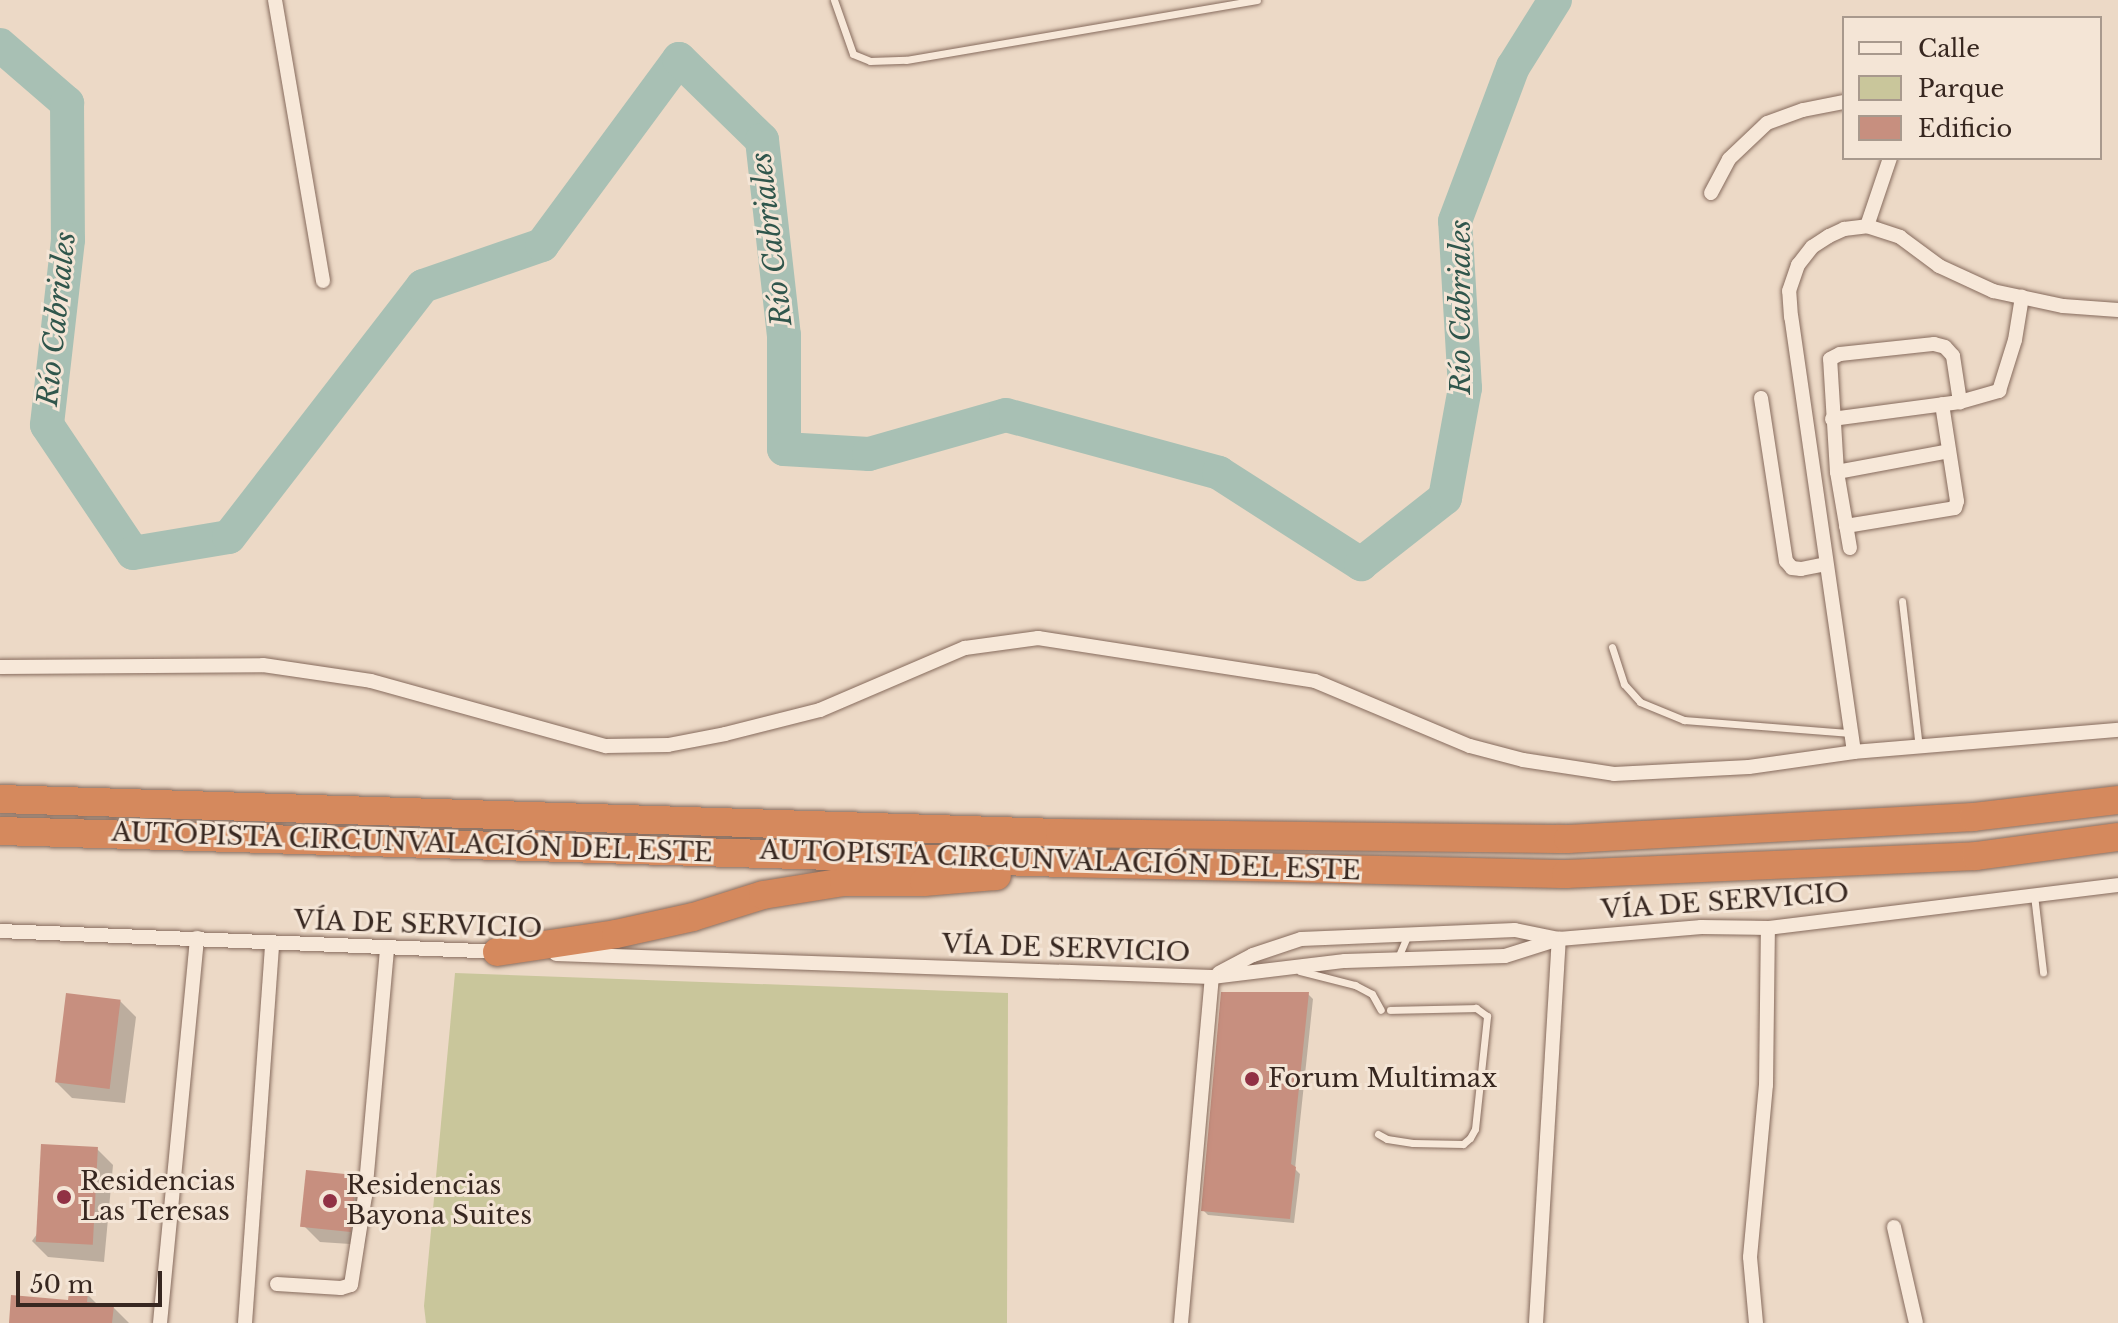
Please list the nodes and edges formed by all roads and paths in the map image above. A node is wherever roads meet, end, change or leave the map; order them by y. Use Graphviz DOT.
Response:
graph roads {
  1 [pos="275,0"];
  2 [pos="834,0"];
  3 [pos="1257,0"];
  4 [pos="1842,102"];
  5 [pos="1889,160"];
  6 [pos="1711,193"];
  7 [pos="1867,226"];
  8 [pos="323,281"];
  9 [pos="2022,297"];
  10 [pos="2118,310"];
  11 [pos="1761,398"];
  12 [pos="1960,402"];
  13 [pos="1942,404"];
  14 [pos="1832,419"];
  15 [pos="1949,451"];
  16 [pos="1837,472"];
  17 [pos="1846,526"];
  18 [pos="1850,548"];
  19 [pos="1826,564"];
  20 [pos="1902,601"];
  21 [pos="1612,647"];
  22 [pos="0,667"];
  23 [pos="2118,730"];
  24 [pos="1850,733"];
  25 [pos="1919,747"];
  26 [pos="1854,752"];
  27 [pos="0,799"];
  28 [pos="2118,800"];
  29 [pos="0,831"];
  30 [pos="2118,837"];
  31 [pos="1076,863"];
  32 [pos="2118,885"];
  33 [pos="2034,895"];
  34 [pos="1768,928"];
  35 [pos="0,931"];
  36 [pos="1408,934"];
  37 [pos="1355,935"];
  38 [pos="197,938"];
  39 [pos="1559,939"];
  40 [pos="272,944"];
  41 [pos="387,948"];
  42 [pos="497,952"];
  43 [pos="1397,960"];
  44 [pos="1345,961"];
  45 [pos="1294,969"];
  46 [pos="2043,972"];
  47 [pos="1212,977"];
  48 [pos="1378,1134"];
  49 [pos="1894,1227"];
  50 [pos="277,1284"];
  51 [pos="160,1323"];
  52 [pos="245,1323"];
  53 [pos="1181,1323"];
  54 [pos="1536,1323"];
  55 [pos="1756,1323"];
  56 [pos="1916,1323"];
  1 -- 8 [label="street"];
  2 -- 3 [label="lane"];
  4 -- 6 [label="street"];
  5 -- 7 [label="street"];
  7 -- 9 [label="street"];
  7 -- 19 [label="street"];
  9 -- 10 [label="street"];
  9 -- 12 [label="street"];
  11 -- 19 [label="street"];
  12 -- 13 [label="street"];
  12 -- 14 [label="street"];
  13 -- 14 [label="street"];
  13 -- 15 [label="street"];
  14 -- 16 [label="street"];
  15 -- 16 [label="street"];
  15 -- 17 [label="street"];
  16 -- 17 [label="street"];
  17 -- 18 [label="street"];
  19 -- 24 [label="street"];
  20 -- 25 [label="lane"];
  21 -- 24 [label="lane"];
  22 -- 26 [label="street"];
  23 -- 25 [label="street"];
  24 -- 26 [label="street"];
  25 -- 26 [label="street"];
  27 -- 28 [label="highway, AUTOPISTA CIRCUNVALACIÓN DEL ESTE"];
  29 -- 31 [label="highway, AUTOPISTA CIRCUNVALACIÓN DEL ESTE"];
  30 -- 31 [label="highway, AUTOPISTA CIRCUNVALACIÓN DEL ESTE"];
  31 -- 42 [label="highway"];
  32 -- 33 [label="street, VÍA DE SERVICIO"];
  33 -- 34 [label="street, VÍA DE SERVICIO"];
  33 -- 46 [label="lane"];
  34 -- 39 [label="street, VÍA DE SERVICIO"];
  34 -- 55 [label="street"];
  35 -- 38 [label="street, VÍA DE SERVICIO"];
  36 -- 37 [label="street, VÍA DE SERVICIO"];
  36 -- 39 [label="street, VÍA DE SERVICIO"];
  36 -- 43 [label="lane"];
  37 -- 44 [label="street"];
  37 -- 47 [label="street, VÍA DE SERVICIO"];
  38 -- 40 [label="street, VÍA DE SERVICIO"];
  38 -- 51 [label="street"];
  39 -- 43 [label="street"];
  39 -- 54 [label="street"];
  40 -- 41 [label="street, VÍA DE SERVICIO"];
  40 -- 52 [label="street"];
  41 -- 42 [label="street, VÍA DE SERVICIO"];
  41 -- 50 [label="street"];
  42 -- 47 [label="street, VÍA DE SERVICIO"];
  43 -- 44 [label="street"];
  44 -- 45 [label="street"];
  45 -- 47 [label="street"];
  45 -- 48 [label="lane"];
  47 -- 53 [label="street"];
  49 -- 56 [label="street"];
}
